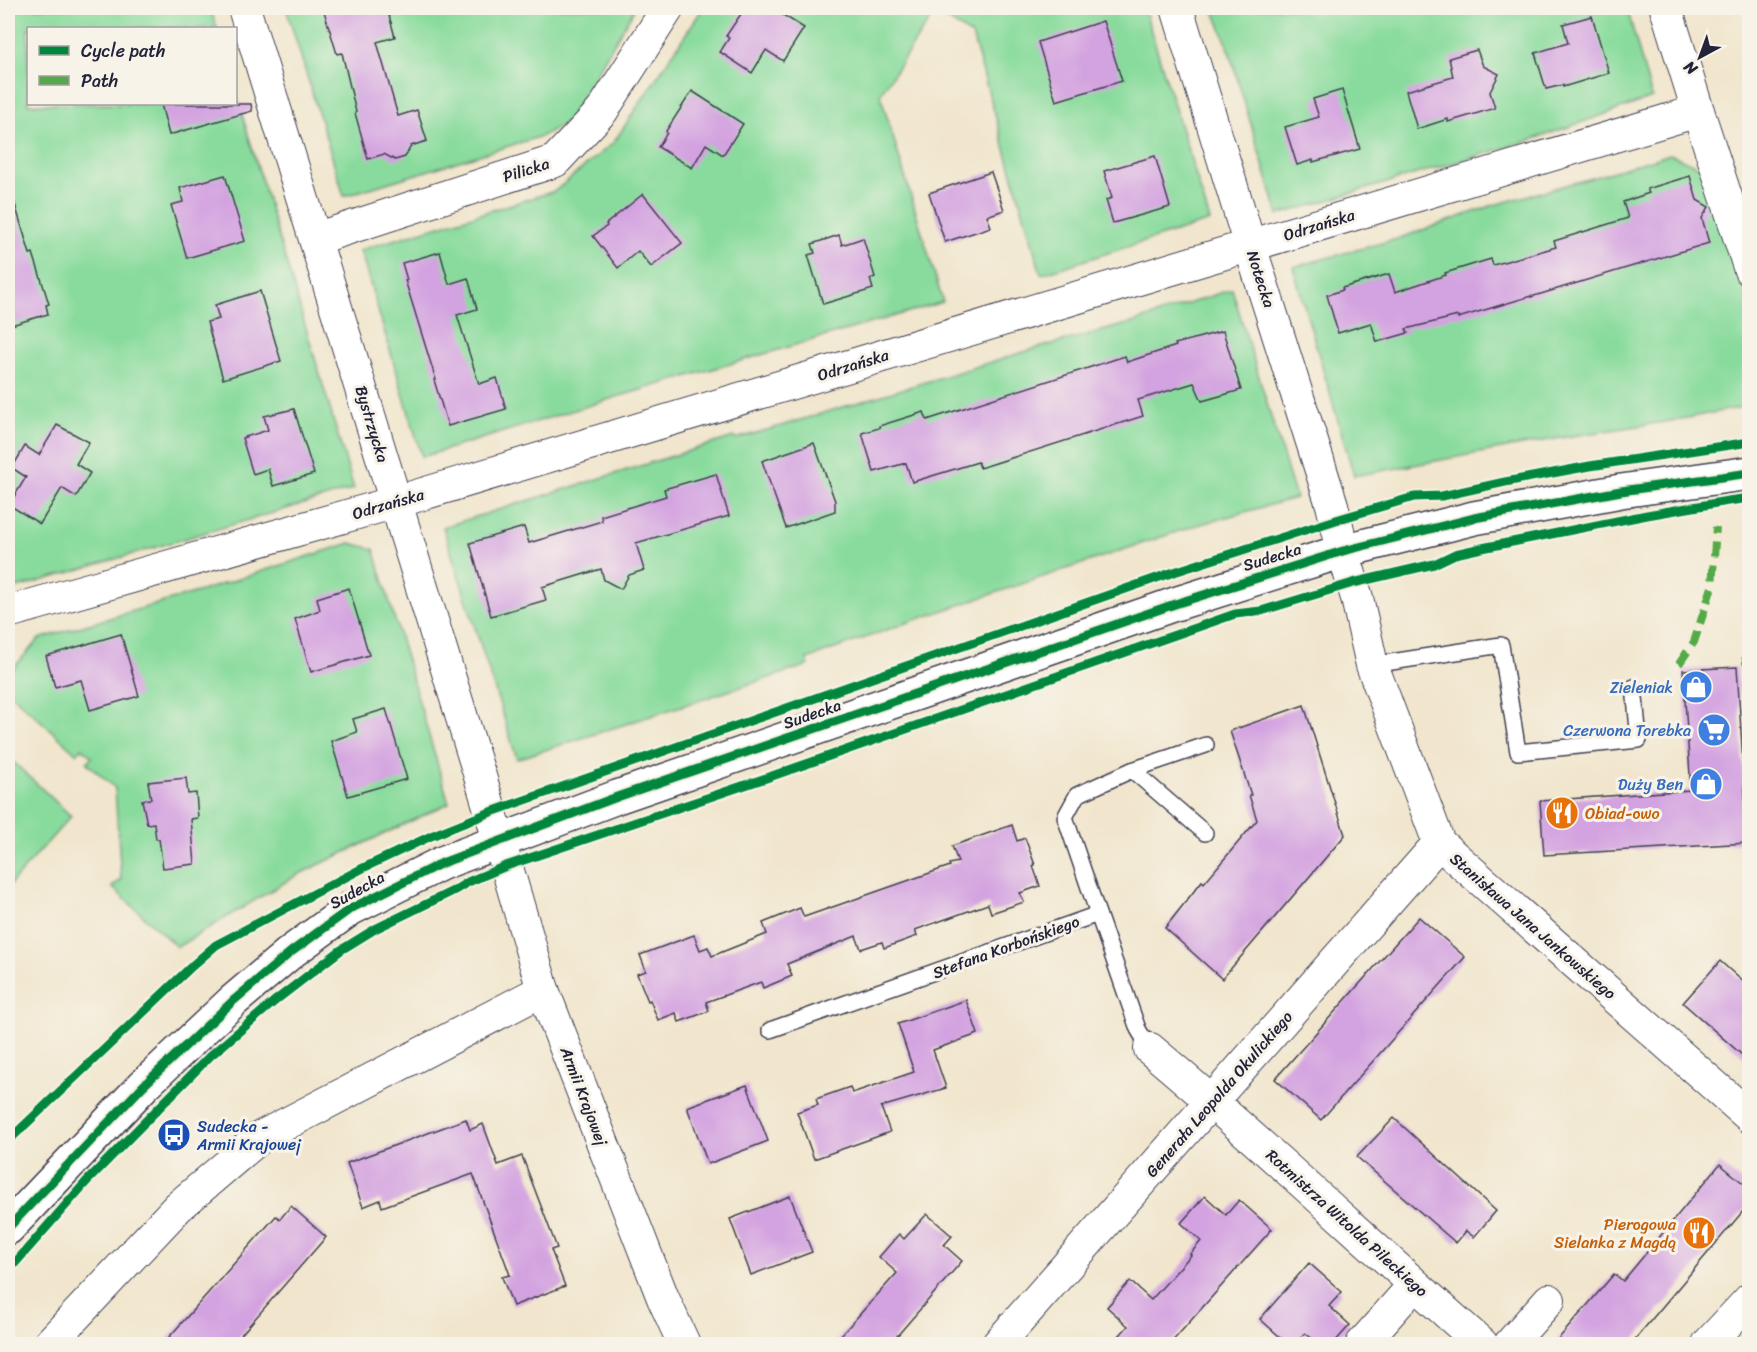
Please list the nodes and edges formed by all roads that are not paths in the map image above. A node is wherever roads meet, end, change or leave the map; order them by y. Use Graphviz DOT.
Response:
graph roads {
  1 [pos="244,8"];
  2 [pos="668,8"];
  3 [pos="1178,8"];
  4 [pos="1666,8"];
  5 [pos="1698,111"];
  6 [pos="315,239"];
  7 [pos="1250,246"];
  8 [pos="1749,270"];
  9 [pos="1749,473"];
  10 [pos="396,502"];
  11 [pos="1343,551"];
  12 [pos="8,612"];
  13 [pos="1372,665"];
  14 [pos="1634,687"];
  15 [pos="1206,745"];
  16 [pos="1132,770"];
  17 [pos="1205,833"];
  18 [pos="499,841"];
  19 [pos="1439,843"];
  20 [pos="1098,914"];
  21 [pos="543,990"];
  22 [pos="770,1030"];
  23 [pos="1150,1049"];
  24 [pos="1212,1101"];
  25 [pos="1749,1116"];
  26 [pos="8,1228"];
  27 [pos="1414,1284"];
  28 [pos="1749,1299"];
  29 [pos="1549,1300"];
  30 [pos="49,1344"];
  31 [pos="684,1344"];
  32 [pos="998,1344"];
  33 [pos="1362,1344"];
  34 [pos="1482,1344"];
  35 [pos="1510,1344"];
  36 [pos="1708,1344"];
  1 -- 6 [label="street, Bystrzycka"];
  2 -- 6 [label="street, Pilicka"];
  3 -- 7 [label="street, Notecka"];
  4 -- 5 [label="street"];
  5 -- 7 [label="street, Odrzańska"];
  5 -- 8 [label="street"];
  6 -- 10 [label="street, Bystrzycka"];
  7 -- 10 [label="street, Odrzańska"];
  7 -- 11 [label="street, Notecka"];
  9 -- 11 [label="street, Sudecka"];
  10 -- 12 [label="street, Odrzańska"];
  10 -- 18 [label="street, Bystrzycka"];
  11 -- 13 [label="street, Stanisława Jana Jankowskiego"];
  11 -- 18 [label="street, Sudecka"];
  13 -- 14 [label="lane"];
  13 -- 19 [label="street, Stanisława Jana Jankowskiego"];
  15 -- 16 [label="lane"];
  16 -- 17 [label="lane"];
  16 -- 20 [label="lane"];
  18 -- 21 [label="street, Armii Krajowej"];
  18 -- 26 [label="street, Sudecka"];
  19 -- 24 [label="street, Generała Leopolda Okulickiego"];
  19 -- 25 [label="street, Stanisława Jana Jankowskiego"];
  20 -- 22 [label="lane, Stefana Korbońskiego"];
  20 -- 23 [label="lane, Stefana Korbońskiego"];
  21 -- 30 [label="street"];
  21 -- 31 [label="street, Armii Krajowej"];
  23 -- 24 [label="street, Stefana Korbońskiego"];
  24 -- 27 [label="street, Rotmistrza Witolda Pileckiego"];
  24 -- 32 [label="street, Generała Leopolda Okulickiego"];
  27 -- 33 [label="street"];
  27 -- 34 [label="street, Rotmistrza Witolda Pileckiego"];
  28 -- 36 [label="street"];
  29 -- 35 [label="street"];
}
